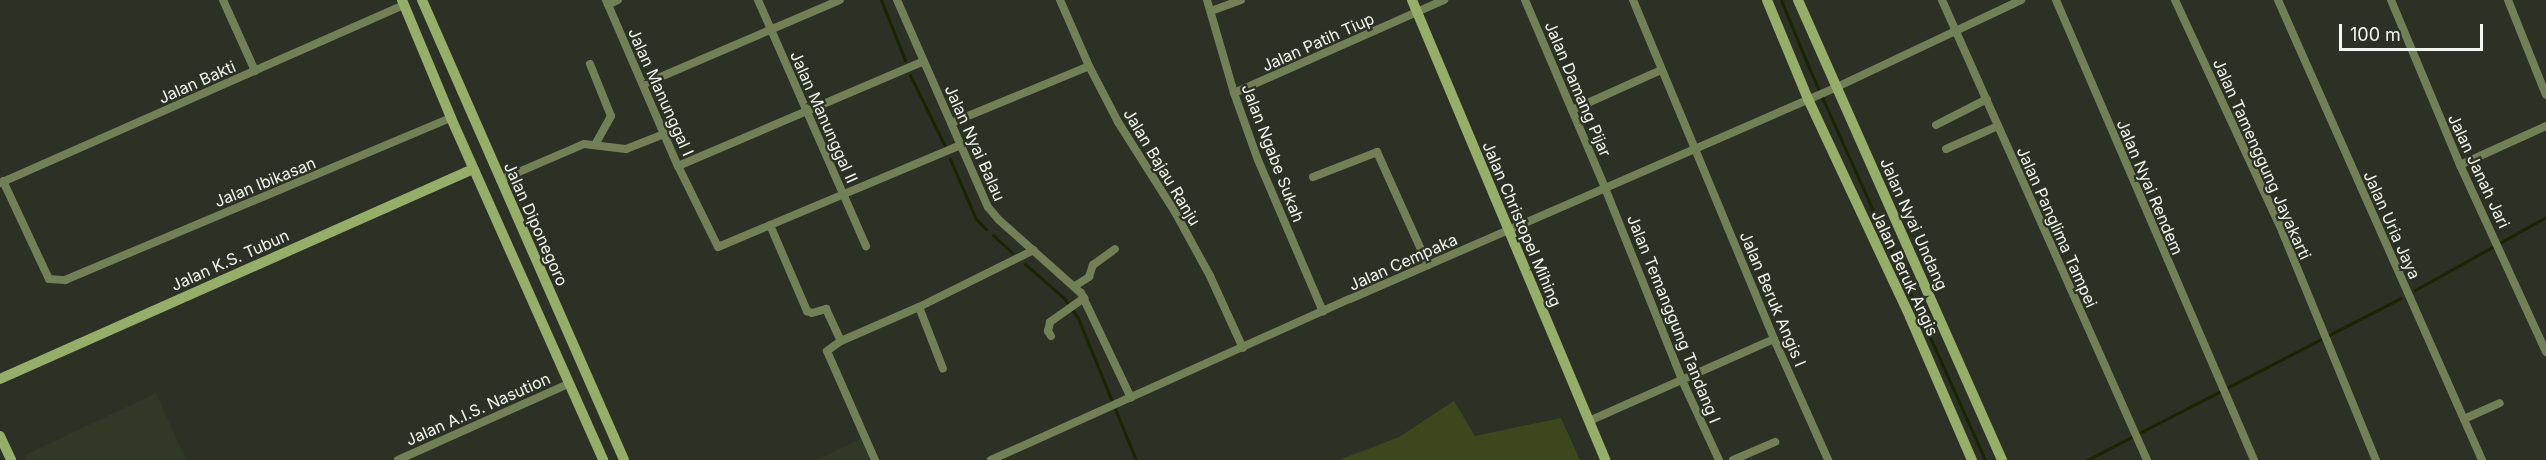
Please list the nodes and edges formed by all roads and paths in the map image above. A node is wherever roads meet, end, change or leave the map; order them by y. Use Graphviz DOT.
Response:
graph roads {
  1 [pos="223,0"];
  2 [pos="422,0"];
  3 [pos="618,0"];
  4 [pos="758,0"];
  5 [pos="840,0"];
  6 [pos="897,0"];
  7 [pos="1060,0"];
  8 [pos="1207,0"];
  9 [pos="1241,0"];
  10 [pos="1412,0"];
  11 [pos="1444,0"];
  12 [pos="1525,0"];
  13 [pos="1633,0"];
  14 [pos="1767,0"];
  15 [pos="1798,0"];
  16 [pos="1942,0"];
  17 [pos="2021,0"];
  18 [pos="2055,0"];
  19 [pos="2175,0"];
  20 [pos="2278,0"];
  21 [pos="2391,0"];
  22 [pos="2508,0"];
  23 [pos="403,2"];
  24 [pos="607,2"];
  25 [pos="1212,11"];
  26 [pos="1417,12"];
  27 [pos="771,31"];
  28 [pos="1956,32"];
  29 [pos="917,63"];
  30 [pos="590,64"];
  31 [pos="1089,66"];
  32 [pos="1661,70"];
  33 [pos="255,71"];
  34 [pos="2543,82"];
  35 [pos="644,84"];
  36 [pos="1835,88"];
  37 [pos="1234,93"];
  38 [pos="2546,95"];
  39 [pos="1811,99"];
  40 [pos="1987,99"];
  41 [pos="808,110"];
  42 [pos="1572,110"];
  43 [pos="451,118"];
  44 [pos="951,123"];
  45 [pos="1936,125"];
  46 [pos="1998,126"];
  47 [pos="2546,126"];
  48 [pos="664,134"];
  49 [pos="596,143"];
  50 [pos="954,148"];
  51 [pos="1696,148"];
  52 [pos="1946,150"];
  53 [pos="2460,165"];
  54 [pos="678,166"];
  55 [pos="473,169"];
  56 [pos="1313,177"];
  57 [pos="500,180"];
  58 [pos="2,182"];
  59 [pos="1605,188"];
  60 [pos="843,194"];
  61 [pos="770,225"];
  62 [pos="1508,230"];
  63 [pos="866,246"];
  64 [pos="1115,249"];
  65 [pos="1028,254"];
  66 [pos="1428,265"];
  67 [pos="538,268"];
  68 [pos="520,275"];
  69 [pos="1075,286"];
  70 [pos="1078,301"];
  71 [pos="919,307"];
  72 [pos="1323,312"];
  73 [pos="1051,336"];
  74 [pos="1774,339"];
  75 [pos="841,341"];
  76 [pos="1243,348"];
  77 [pos="2546,352"];
  78 [pos="943,369"];
  79 [pos="0,379"];
  80 [pos="1682,380"];
  81 [pos="568,384"];
  82 [pos="1131,398"];
  83 [pos="2500,403"];
  84 [pos="2464,419"];
  85 [pos="1589,421"];
  86 [pos="0,436"];
  87 [pos="1775,442"];
  88 [pos="1007,457"];
  89 [pos="11,460"];
  90 [pos="398,460"];
  91 [pos="603,460"];
  92 [pos="624,460"];
  93 [pos="875,460"];
  94 [pos="991,460"];
  95 [pos="1605,460"];
  96 [pos="1719,460"];
  97 [pos="1733,460"];
  98 [pos="1828,460"];
  99 [pos="1972,460"];
  100 [pos="2002,460"];
  101 [pos="2147,460"];
  102 [pos="2254,460"];
  103 [pos="2376,460"];
  104 [pos="2482,460"];
  1 -- 33 [label="street"];
  2 -- 57 [label="street, Jalan Diponegoro"];
  3 -- 24 [label="street"];
  4 -- 27 [label="street, Jalan Manunggal II"];
  5 -- 27 [label="street"];
  6 -- 29 [label="street, Jalan Nyai Balau"];
  7 -- 31 [label="street, Jalan Bajau Ranju"];
  8 -- 25 [label="street, Jalan Ngabe Sukah"];
  9 -- 25 [label="street"];
  10 -- 26 [label="street, Jalan Christopel Mihing"];
  11 -- 26 [label="street, Jalan Patih Tiup"];
  12 -- 42 [label="street, Jalan Damang Pijar"];
  13 -- 32 [label="street, Jalan Beruk Angis I"];
  14 -- 39 [label="street, Jalan Beruk Angis"];
  15 -- 36 [label="street, Jalan Nyai Undang"];
  16 -- 28 [label="street, Jalan Panglima Tampei"];
  17 -- 28 [label="street, Jalan Cempaka"];
  18 -- 102 [label="street, Jalan Nyai Rendem"];
  19 -- 103 [label="street, Jalan Tamenggung Jayakarti"];
  20 -- 84 [label="street, Jalan Uria Jaya"];
  21 -- 53 [label="street, Jalan Janah Jari"];
  22 -- 34 [label="street"];
  23 -- 33 [label="street, Jalan Bakti"];
  23 -- 43 [label="street"];
  24 -- 35 [label="street, Jalan Manunggal I"];
  25 -- 37 [label="street, Jalan Ngabe Sukah"];
  26 -- 37 [label="street, Jalan Patih Tiup"];
  26 -- 62 [label="street, Jalan Christopel Mihing"];
  27 -- 35 [label="street"];
  27 -- 41 [label="street, Jalan Manunggal II"];
  28 -- 36 [label="street, Jalan Cempaka"];
  28 -- 40 [label="street, Jalan Panglima Tampei"];
  29 -- 41 [label="street"];
  29 -- 44 [label="street, Jalan Nyai Balau"];
  30 -- 49 [label="street"];
  31 -- 44 [label="street"];
  31 -- 76 [label="street, Jalan Bajau Ranju"];
  32 -- 42 [label="street"];
  32 -- 51 [label="street, Jalan Beruk Angis I"];
  33 -- 58 [label="street, Jalan Bakti"];
  34 -- 38 [label="street"];
  35 -- 48 [label="street, Jalan Manunggal I"];
  36 -- 39 [label="street, Jalan Cempaka"];
  36 -- 100 [label="street, Jalan Nyai Undang"];
  37 -- 72 [label="street, Jalan Ngabe Sukah"];
  39 -- 51 [label="street, Jalan Cempaka"];
  39 -- 99 [label="street, Jalan Beruk Angis"];
  40 -- 45 [label="street"];
  40 -- 46 [label="street, Jalan Panglima Tampei"];
  41 -- 54 [label="street"];
  41 -- 60 [label="street, Jalan Manunggal II"];
  42 -- 59 [label="street, Jalan Damang Pijar"];
  43 -- 55 [label="street"];
  43 -- 58 [label="street, Jalan Ibikasan"];
  44 -- 50 [label="street, Jalan Nyai Balau"];
  46 -- 52 [label="street"];
  46 -- 101 [label="street, Jalan Panglima Tampei"];
  47 -- 53 [label="street"];
  48 -- 49 [label="street"];
  48 -- 54 [label="street, Jalan Manunggal I"];
  49 -- 57 [label="street"];
  50 -- 60 [label="street"];
  50 -- 65 [label="street, Jalan Nyai Balau"];
  51 -- 59 [label="street, Jalan Cempaka"];
  51 -- 74 [label="street, Jalan Beruk Angis I"];
  53 -- 77 [label="street, Jalan Janah Jari"];
  54 -- 61 [label="street, Jalan Manunggal I"];
  55 -- 68 [label="street"];
  55 -- 79 [label="street, Jalan K.S. Tubun"];
  56 -- 66 [label="street"];
  57 -- 67 [label="street, Jalan Diponegoro"];
  59 -- 62 [label="street, Jalan Cempaka"];
  59 -- 80 [label="street, Jalan Temanggung Tandang I"];
  60 -- 61 [label="street"];
  60 -- 63 [label="street, Jalan Manunggal II"];
  61 -- 75 [label="street"];
  62 -- 66 [label="street, Jalan Cempaka"];
  62 -- 85 [label="street, Jalan Christopel Mihing"];
  64 -- 69 [label="street"];
  65 -- 69 [label="street, Jalan Nyai Balau"];
  65 -- 71 [label="street"];
  66 -- 72 [label="street, Jalan Cempaka"];
  67 -- 68 [label="street"];
  67 -- 92 [label="street, Jalan Diponegoro"];
  68 -- 81 [label="street"];
  69 -- 70 [label="street, Jalan Nyai Balau"];
  70 -- 73 [label="street"];
  70 -- 82 [label="street, Jalan Nyai Balau"];
  71 -- 75 [label="street"];
  71 -- 78 [label="street"];
  72 -- 76 [label="street, Jalan Cempaka"];
  74 -- 80 [label="street"];
  74 -- 98 [label="street, Jalan Beruk Angis I"];
  75 -- 93 [label="street"];
  76 -- 82 [label="street, Jalan Cempaka"];
  80 -- 85 [label="street"];
  80 -- 96 [label="street, Jalan Temanggung Tandang I"];
  81 -- 90 [label="street, Jalan A.I.S. Nasution"];
  81 -- 91 [label="street"];
  82 -- 88 [label="street, Jalan Cempaka"];
  83 -- 84 [label="street"];
  84 -- 104 [label="street, Jalan Uria Jaya"];
  85 -- 95 [label="street, Jalan Christopel Mihing"];
  86 -- 89 [label="street"];
  87 -- 97 [label="street"];
  88 -- 94 [label="street, Jalan Cempaka"];
}
